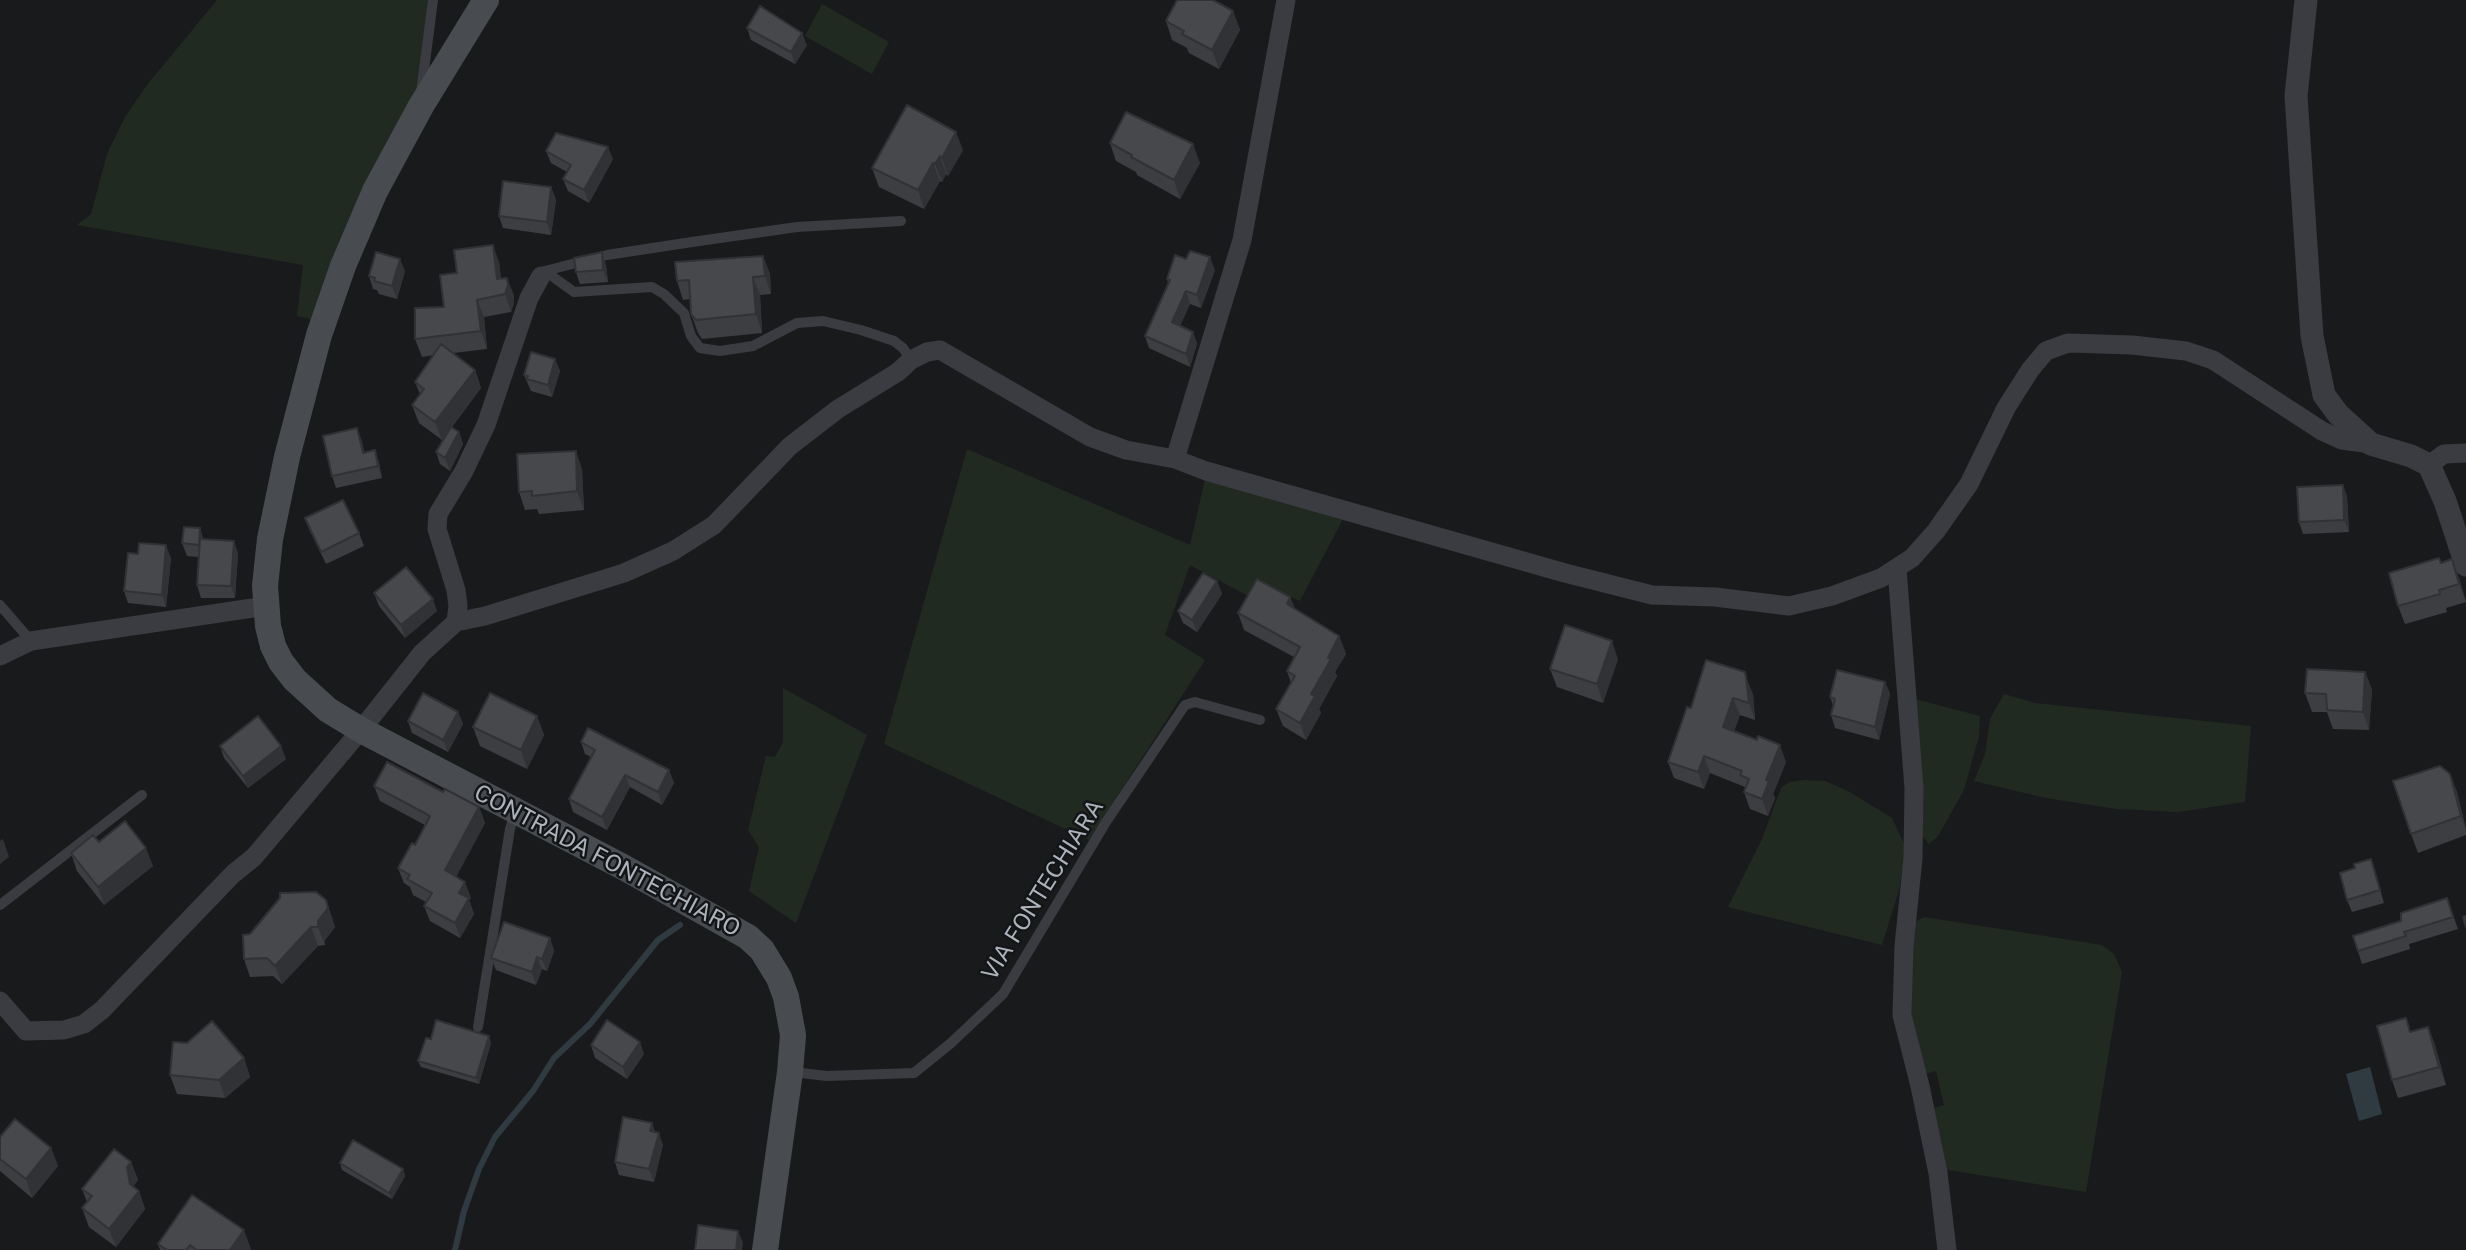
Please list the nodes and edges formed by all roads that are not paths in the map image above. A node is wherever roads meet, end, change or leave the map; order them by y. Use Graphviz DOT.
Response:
graph roads {
  1 [pos="433,0"];
  2 [pos="486,0"];
  3 [pos="1286,0"];
  4 [pos="2306,0"];
  5 [pos="421,106"];
  6 [pos="901,221"];
  7 [pos="543,274"];
  8 [pos="911,360"];
  9 [pos="2371,444"];
  10 [pos="2466,453"];
  11 [pos="1175,459"];
  12 [pos="2429,465"];
  13 [pos="2466,565"];
  14 [pos="1897,569"];
  15 [pos="0,605"];
  16 [pos="266,606"];
  17 [pos="456,622"];
  18 [pos="31,641"];
  19 [pos="0,656"];
  20 [pos="1260,720"];
  21 [pos="361,730"];
  22 [pos="142,795"];
  23 [pos="516,811"];
  24 [pos="0,905"];
  25 [pos="0,1001"];
  26 [pos="478,1027"];
  27 [pos="790,1072"];
  28 [pos="765,1250"];
  29 [pos="1947,1250"];
  1 -- 5 [label="lane"];
  2 -- 5 [label="main road, CONTRADA FONTECHIARO"];
  3 -- 11 [label="street"];
  4 -- 9 [label="street"];
  5 -- 16 [label="main road, CONTRADA FONTECHIARO"];
  6 -- 7 [label="lane"];
  7 -- 8 [label="lane"];
  7 -- 17 [label="street"];
  8 -- 11 [label="street"];
  8 -- 17 [label="street"];
  9 -- 12 [label="street"];
  9 -- 14 [label="street"];
  10 -- 12 [label="street"];
  11 -- 14 [label="street"];
  12 -- 13 [label="street"];
  14 -- 29 [label="street"];
  15 -- 18 [label="lane"];
  16 -- 18 [label="street"];
  16 -- 21 [label="main road, CONTRADA FONTECHIARO"];
  17 -- 21 [label="street"];
  18 -- 19 [label="street"];
  20 -- 27 [label="lane, VIA FONTECHIARA"];
  21 -- 23 [label="main road, CONTRADA FONTECHIARO"];
  21 -- 25 [label="street"];
  22 -- 24 [label="lane"];
  23 -- 26 [label="lane"];
  23 -- 27 [label="main road, CONTRADA FONTECHIARO"];
  27 -- 28 [label="main road, CONTRADA FONTECHIARO"];
}
